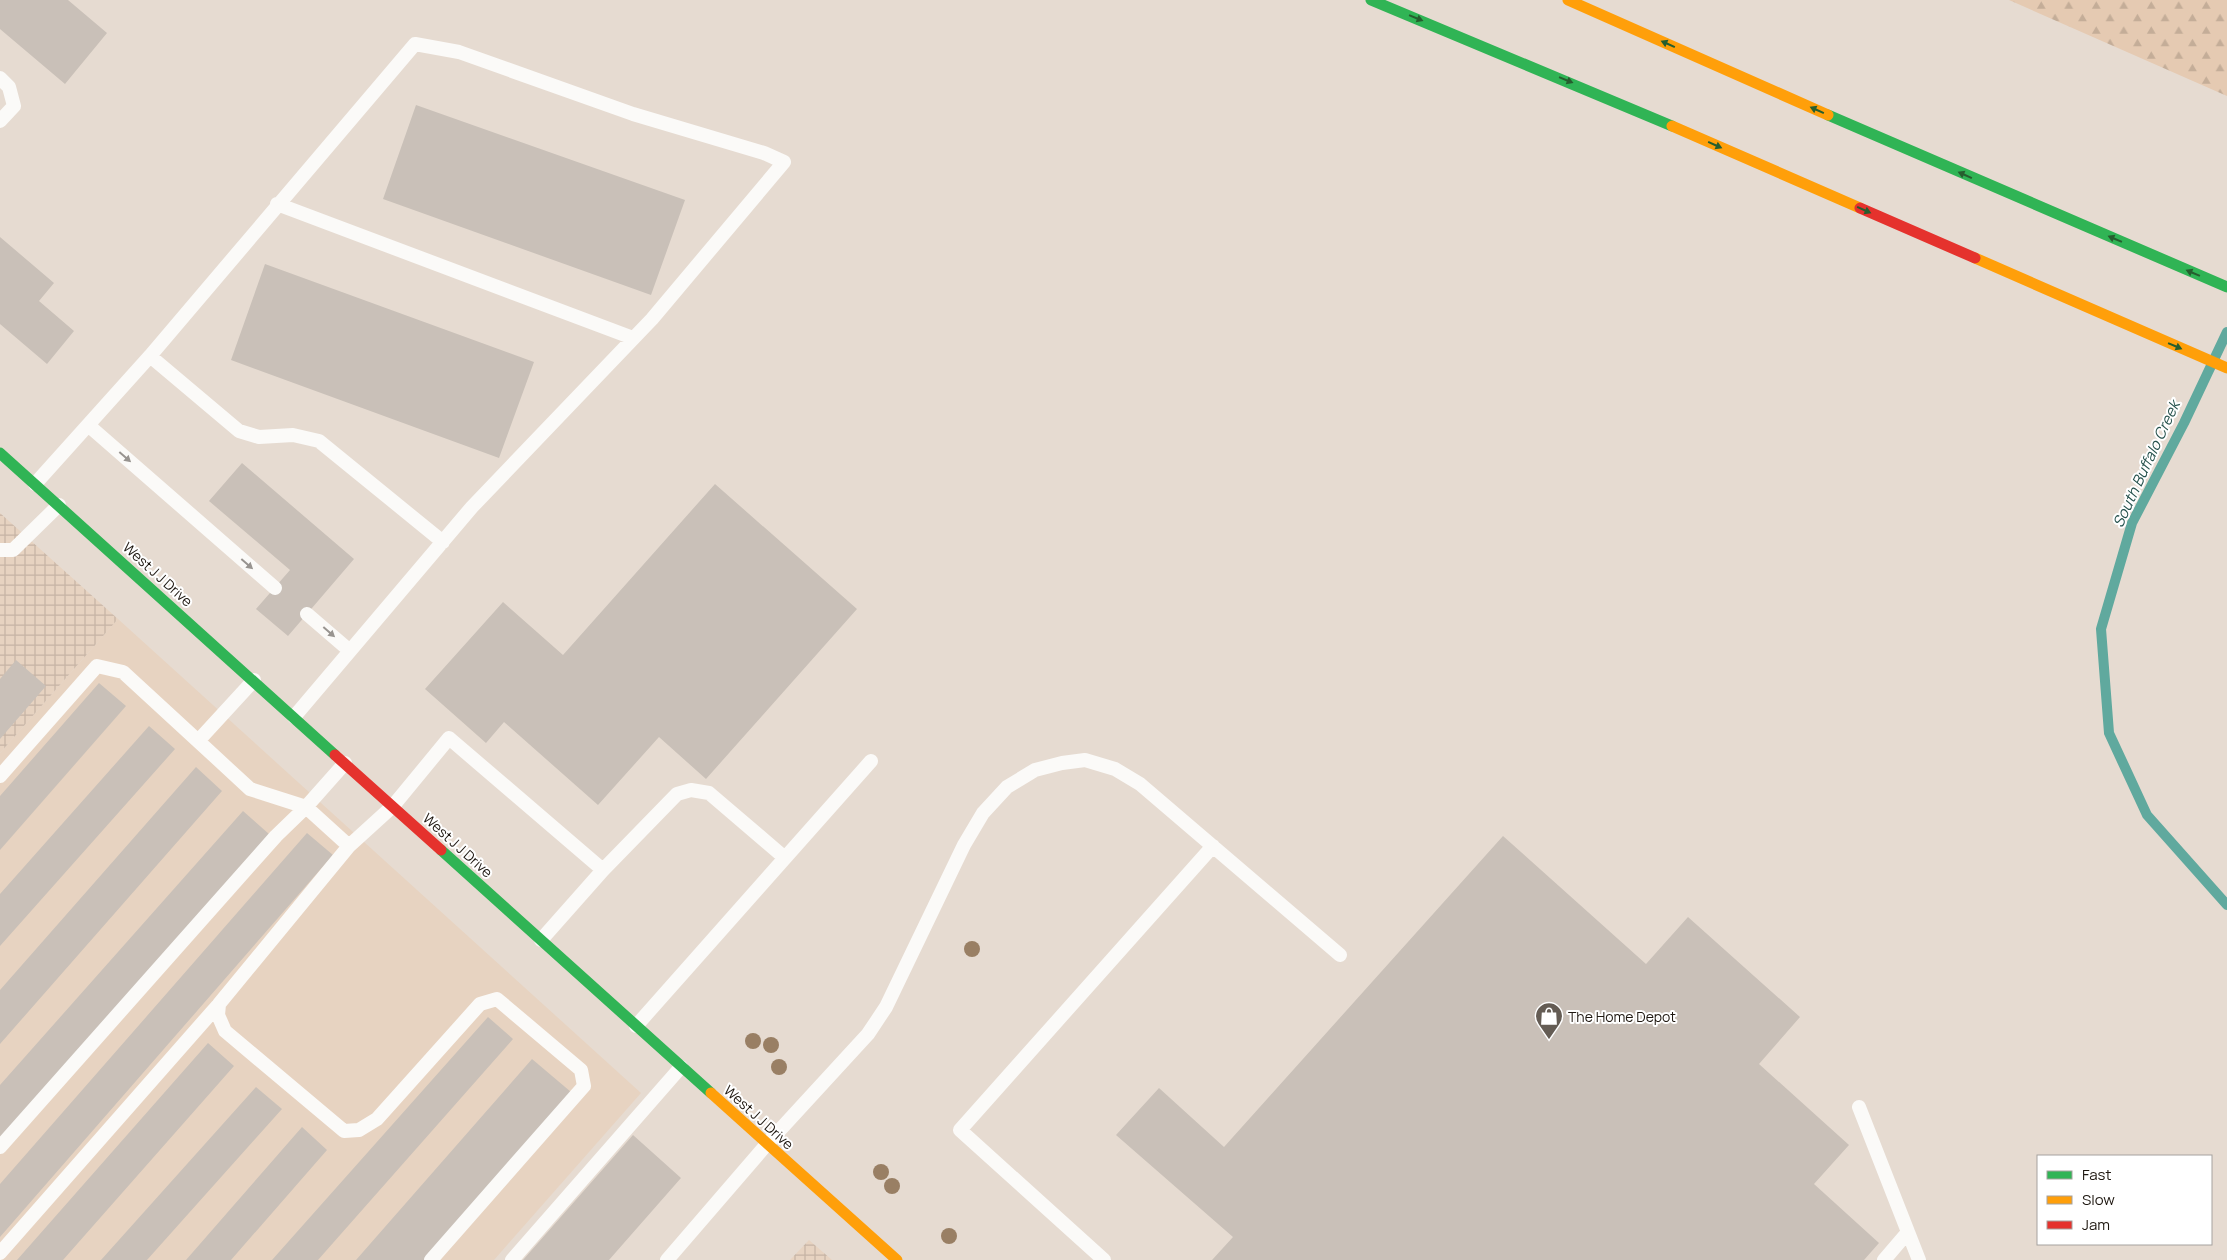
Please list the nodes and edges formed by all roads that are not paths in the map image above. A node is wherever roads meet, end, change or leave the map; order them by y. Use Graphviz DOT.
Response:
graph roads {
  1 [pos="1371,0"];
  2 [pos="1568,0"];
  3 [pos="0,78"];
  4 [pos="0,120"];
  5 [pos="277,204"];
  6 [pos="2227,287"];
  7 [pos="633,338"];
  8 [pos="150,356"];
  9 [pos="2227,368"];
  10 [pos="88,425"];
  11 [pos="0,453"];
  12 [pos="35,484"];
  13 [pos="59,505"];
  14 [pos="442,542"];
  15 [pos="0,550"];
  16 [pos="275,588"];
  17 [pos="307,614"];
  18 [pos="350,651"];
  19 [pos="254,680"];
  20 [pos="294,716"];
  21 [pos="198,741"];
  22 [pos="871,761"];
  23 [pos="345,763"];
  24 [pos="0,776"];
  25 [pos="393,806"];
  26 [pos="306,807"];
  27 [pos="349,846"];
  28 [pos="1213,846"];
  29 [pos="784,858"];
  30 [pos="603,870"];
  31 [pos="541,940"];
  32 [pos="1340,955"];
  33 [pos="218,1004"];
  34 [pos="636,1026"];
  35 [pos="681,1067"];
  36 [pos="1859,1107"];
  37 [pos="767,1144"];
  38 [pos="0,1147"];
  39 [pos="1908,1232"];
  40 [pos="0,1253"];
  41 [pos="432,1260"];
  42 [pos="512,1260"];
  43 [pos="667,1260"];
  44 [pos="896,1260"];
  45 [pos="1104,1260"];
  46 [pos="1884,1260"];
  47 [pos="1919,1260"];
  1 -- 9 [label="main road, one-way"];
  6 -- 2 [label="main road, one-way"];
  3 -- 4 [label="lane"];
  5 -- 7 [label="lane"];
  5 -- 7 [label="lane"];
  5 -- 8 [label="lane"];
  7 -- 14 [label="lane"];
  8 -- 10 [label="lane"];
  8 -- 14 [label="lane"];
  10 -- 12 [label="lane"];
  10 -- 16 [label="lane, one-way"];
  11 -- 12 [label="main road, West J J Drive"];
  12 -- 13 [label="main road, West J J Drive"];
  13 -- 15 [label="lane"];
  13 -- 19 [label="main road, West J J Drive"];
  14 -- 18 [label="lane"];
  17 -- 18 [label="lane, one-way"];
  18 -- 20 [label="lane"];
  19 -- 20 [label="main road, West J J Drive"];
  19 -- 21 [label="lane"];
  20 -- 23 [label="main road, West J J Drive"];
  21 -- 24 [label="lane"];
  21 -- 26 [label="lane"];
  22 -- 29 [label="lane"];
  23 -- 25 [label="main road, West J J Drive"];
  23 -- 26 [label="lane"];
  25 -- 27 [label="lane"];
  25 -- 30 [label="lane"];
  25 -- 31 [label="main road, West J J Drive"];
  26 -- 27 [label="lane"];
  26 -- 38 [label="lane"];
  27 -- 33 [label="lane"];
  28 -- 32 [label="lane"];
  28 -- 37 [label="lane"];
  28 -- 45 [label="lane"];
  29 -- 30 [label="lane"];
  29 -- 34 [label="lane"];
  30 -- 31 [label="lane"];
  31 -- 34 [label="main road, West J J Drive"];
  33 -- 40 [label="lane"];
  33 -- 41 [label="lane"];
  34 -- 35 [label="main road, West J J Drive"];
  35 -- 37 [label="main road, West J J Drive"];
  35 -- 42 [label="lane"];
  36 -- 39 [label="lane"];
  37 -- 43 [label="lane"];
  37 -- 44 [label="main road, West J J Drive"];
  39 -- 46 [label="lane"];
  39 -- 47 [label="lane"];
}
